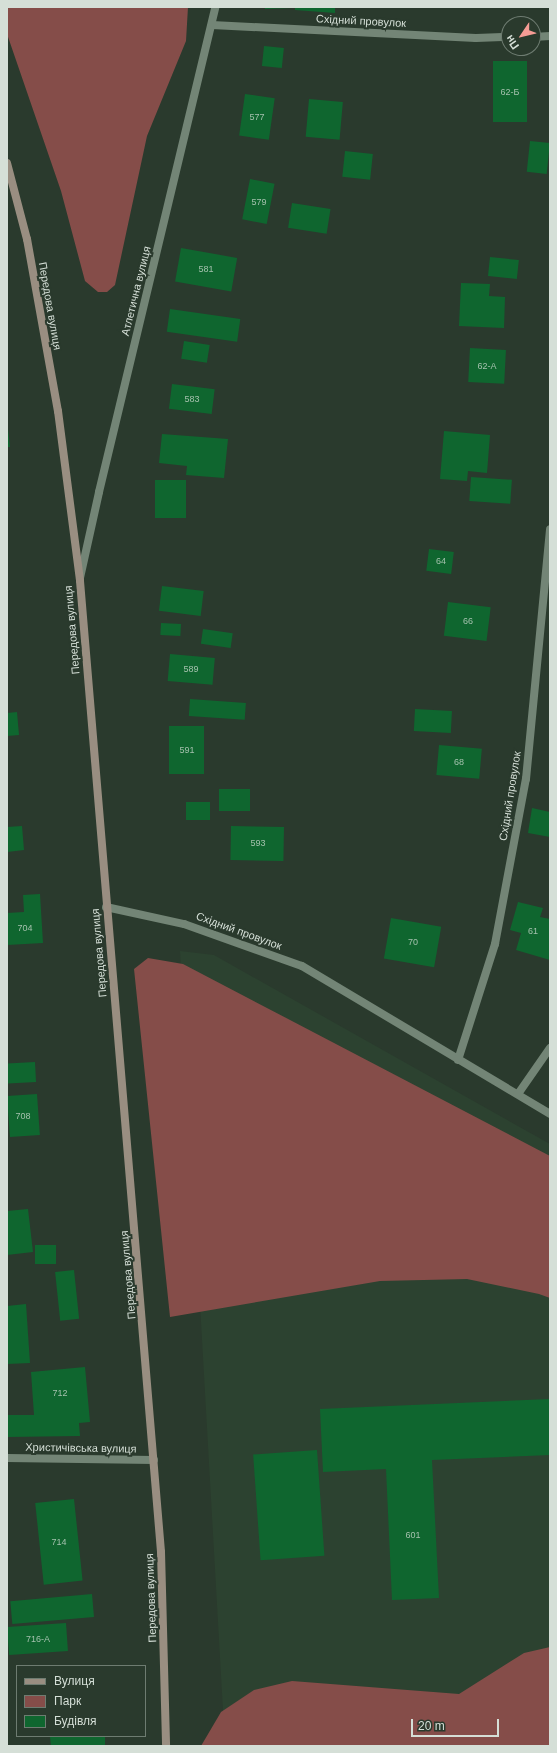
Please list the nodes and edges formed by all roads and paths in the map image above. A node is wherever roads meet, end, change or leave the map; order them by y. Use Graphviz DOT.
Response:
graph roads {
  1 [pos="215,7"];
  2 [pos="212,25"];
  3 [pos="501,37"];
  4 [pos="7,163"];
  5 [pos="550,529"];
  6 [pos="80,581"];
  7 [pos="106,907"];
  8 [pos="550,1048"];
  9 [pos="458,1060"];
  10 [pos="518,1094"];
  11 [pos="550,1114"];
  12 [pos="7,1458"];
  13 [pos="154,1460"];
  14 [pos="166,1746"];
  1 -- 2 [label="street, Атлетична вулиця"];
  2 -- 3 [label="street, Східний провулок"];
  2 -- 6 [label="street, Атлетична вулиця"];
  4 -- 6 [label="street, Передова вулиця"];
  5 -- 9 [label="street, Східний провулок"];
  6 -- 7 [label="street, Передова вулиця"];
  7 -- 9 [label="street, Східний провулок"];
  7 -- 13 [label="street, Передова вулиця"];
  8 -- 10 [label="street"];
  9 -- 10 [label="street, Східний провулок"];
  10 -- 11 [label="street, Східний провулок"];
  12 -- 13 [label="street, Христичівська вулиця"];
  13 -- 14 [label="street, Передова вулиця"];
}
